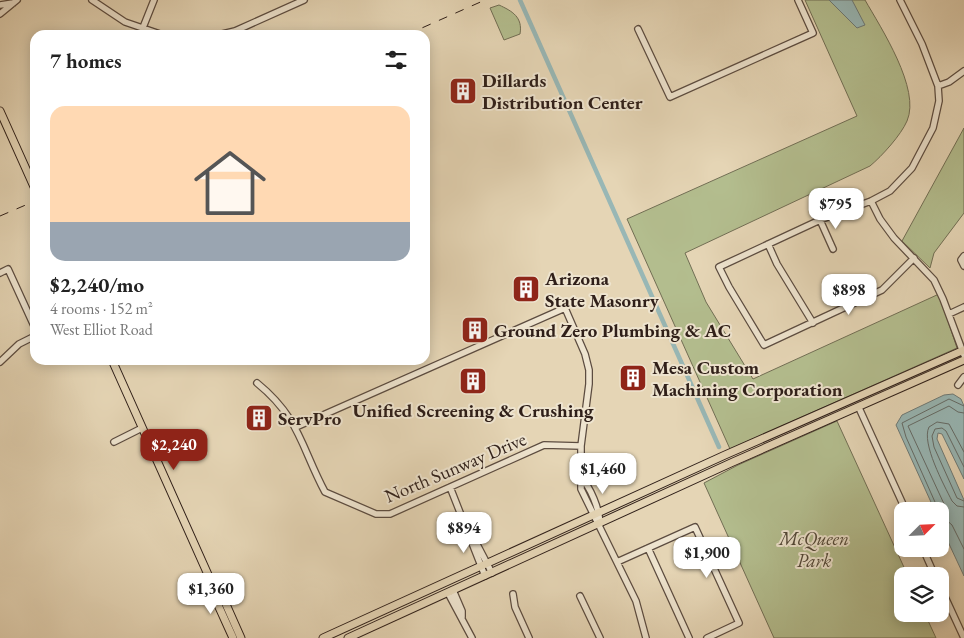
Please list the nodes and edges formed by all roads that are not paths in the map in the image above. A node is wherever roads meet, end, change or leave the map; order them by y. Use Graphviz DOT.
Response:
graph roads {
  1 [pos="92,0"];
  2 [pos="154,0"];
  3 [pos="304,0"];
  4 [pos="798,0"];
  5 [pos="900,0"];
  6 [pos="15,1"];
  7 [pos="0,5"];
  8 [pos="0,14"];
  9 [pos="638,29"];
  10 [pos="139,30"];
  11 [pos="143,30"];
  12 [pos="238,30"];
  13 [pos="964,71"];
  14 [pos="938,86"];
  15 [pos="0,111"];
  16 [pos="30,178"];
  17 [pos="871,201"];
  18 [pos="820,220"];
  19 [pos="768,244"];
  20 [pos="833,249"];
  21 [pos="964,256"];
  22 [pos="914,258"];
  23 [pos="964,266"];
  24 [pos="0,272"];
  25 [pos="964,307"];
  26 [pos="949,314"];
  27 [pos="30,317"];
  28 [pos="813,323"];
  29 [pos="30,338"];
  30 [pos="963,352"];
  31 [pos="964,360"];
  32 [pos="0,362"];
  33 [pos="114,365"];
  34 [pos="964,377"];
  35 [pos="257,383"];
  36 [pos="958,385"];
  37 [pos="859,408"];
  38 [pos="817,416"];
  39 [pos="821,424"];
  40 [pos="142,428"];
  41 [pos="296,428"];
  42 [pos="114,442"];
  43 [pos="581,446"];
  44 [pos="725,455"];
  45 [pos="729,464"];
  46 [pos="450,487"];
  47 [pos="902,502"];
  48 [pos="597,515"];
  49 [pos="600,524"];
  50 [pos="648,548"];
  51 [pos="617,562"];
  52 [pos="484,566"];
  53 [pos="488,574"];
  54 [pos="214,588"];
  55 [pos="450,592"];
  56 [pos="513,594"];
  57 [pos="580,596"];
  58 [pos="949,606"];
  59 [pos="370,617"];
  60 [pos="373,626"];
  61 [pos="233,638"];
  62 [pos="241,638"];
  63 [pos="323,638"];
  64 [pos="348,638"];
  65 [pos="472,638"];
  66 [pos="529,638"];
  67 [pos="600,638"];
  68 [pos="646,638"];
  69 [pos="689,638"];
  70 [pos="707,638"];
  71 [pos="964,638"];
  1 -- 10 [label="street"];
  2 -- 11 [label="street"];
  3 -- 12 [label="street"];
  4 -- 9 [label="street"];
  5 -- 14 [label="street"];
  6 -- 7 [label="street"];
  6 -- 8 [label="street"];
  13 -- 14 [label="street"];
  14 -- 17 [label="street"];
  15 -- 16 [label="main road"];
  17 -- 18 [label="street"];
  17 -- 22 [label="street"];
  18 -- 19 [label="street"];
  18 -- 20 [label="street"];
  19 -- 28 [label="street"];
  19 -- 28 [label="street"];
  21 -- 23 [label="street"];
  22 -- 26 [label="street"];
  22 -- 28 [label="street"];
  24 -- 27 [label="street"];
  25 -- 26 [label="street"];
  26 -- 30 [label="street"];
  29 -- 32 [label="street"];
  30 -- 38 [label="main road"];
  31 -- 37 [label="main road"];
  33 -- 40 [label="main road"];
  34 -- 36 [label="street"];
  35 -- 41 [label="street, North Sunway Drive"];
  37 -- 39 [label="main road"];
  37 -- 47 [label="street"];
  38 -- 39 [label="main road"];
  38 -- 44 [label="main road"];
  39 -- 45 [label="main road"];
  40 -- 42 [label="street"];
  40 -- 54 [label="main road"];
  41 -- 43 [label="street"];
  41 -- 46 [label="street, North Sunway Drive"];
  43 -- 46 [label="street, North Sunway Drive"];
  43 -- 48 [label="street"];
  44 -- 45 [label="main road"];
  44 -- 48 [label="main road"];
  45 -- 49 [label="main road"];
  46 -- 52 [label="street"];
  48 -- 49 [label="street"];
  48 -- 52 [label="main road"];
  49 -- 51 [label="street"];
  49 -- 53 [label="main road"];
  50 -- 51 [label="street"];
  50 -- 69 [label="street"];
  50 -- 70 [label="street"];
  51 -- 68 [label="street"];
  52 -- 53 [label="street"];
  52 -- 59 [label="main road"];
  53 -- 55 [label="main road"];
  54 -- 61 [label="main road"];
  54 -- 62 [label="main road"];
  55 -- 60 [label="main road"];
  55 -- 65 [label="street"];
  56 -- 66 [label="street"];
  57 -- 67 [label="street"];
  58 -- 71 [label="street"];
  59 -- 60 [label="main road"];
  59 -- 63 [label="main road"];
  60 -- 64 [label="main road"];
}
